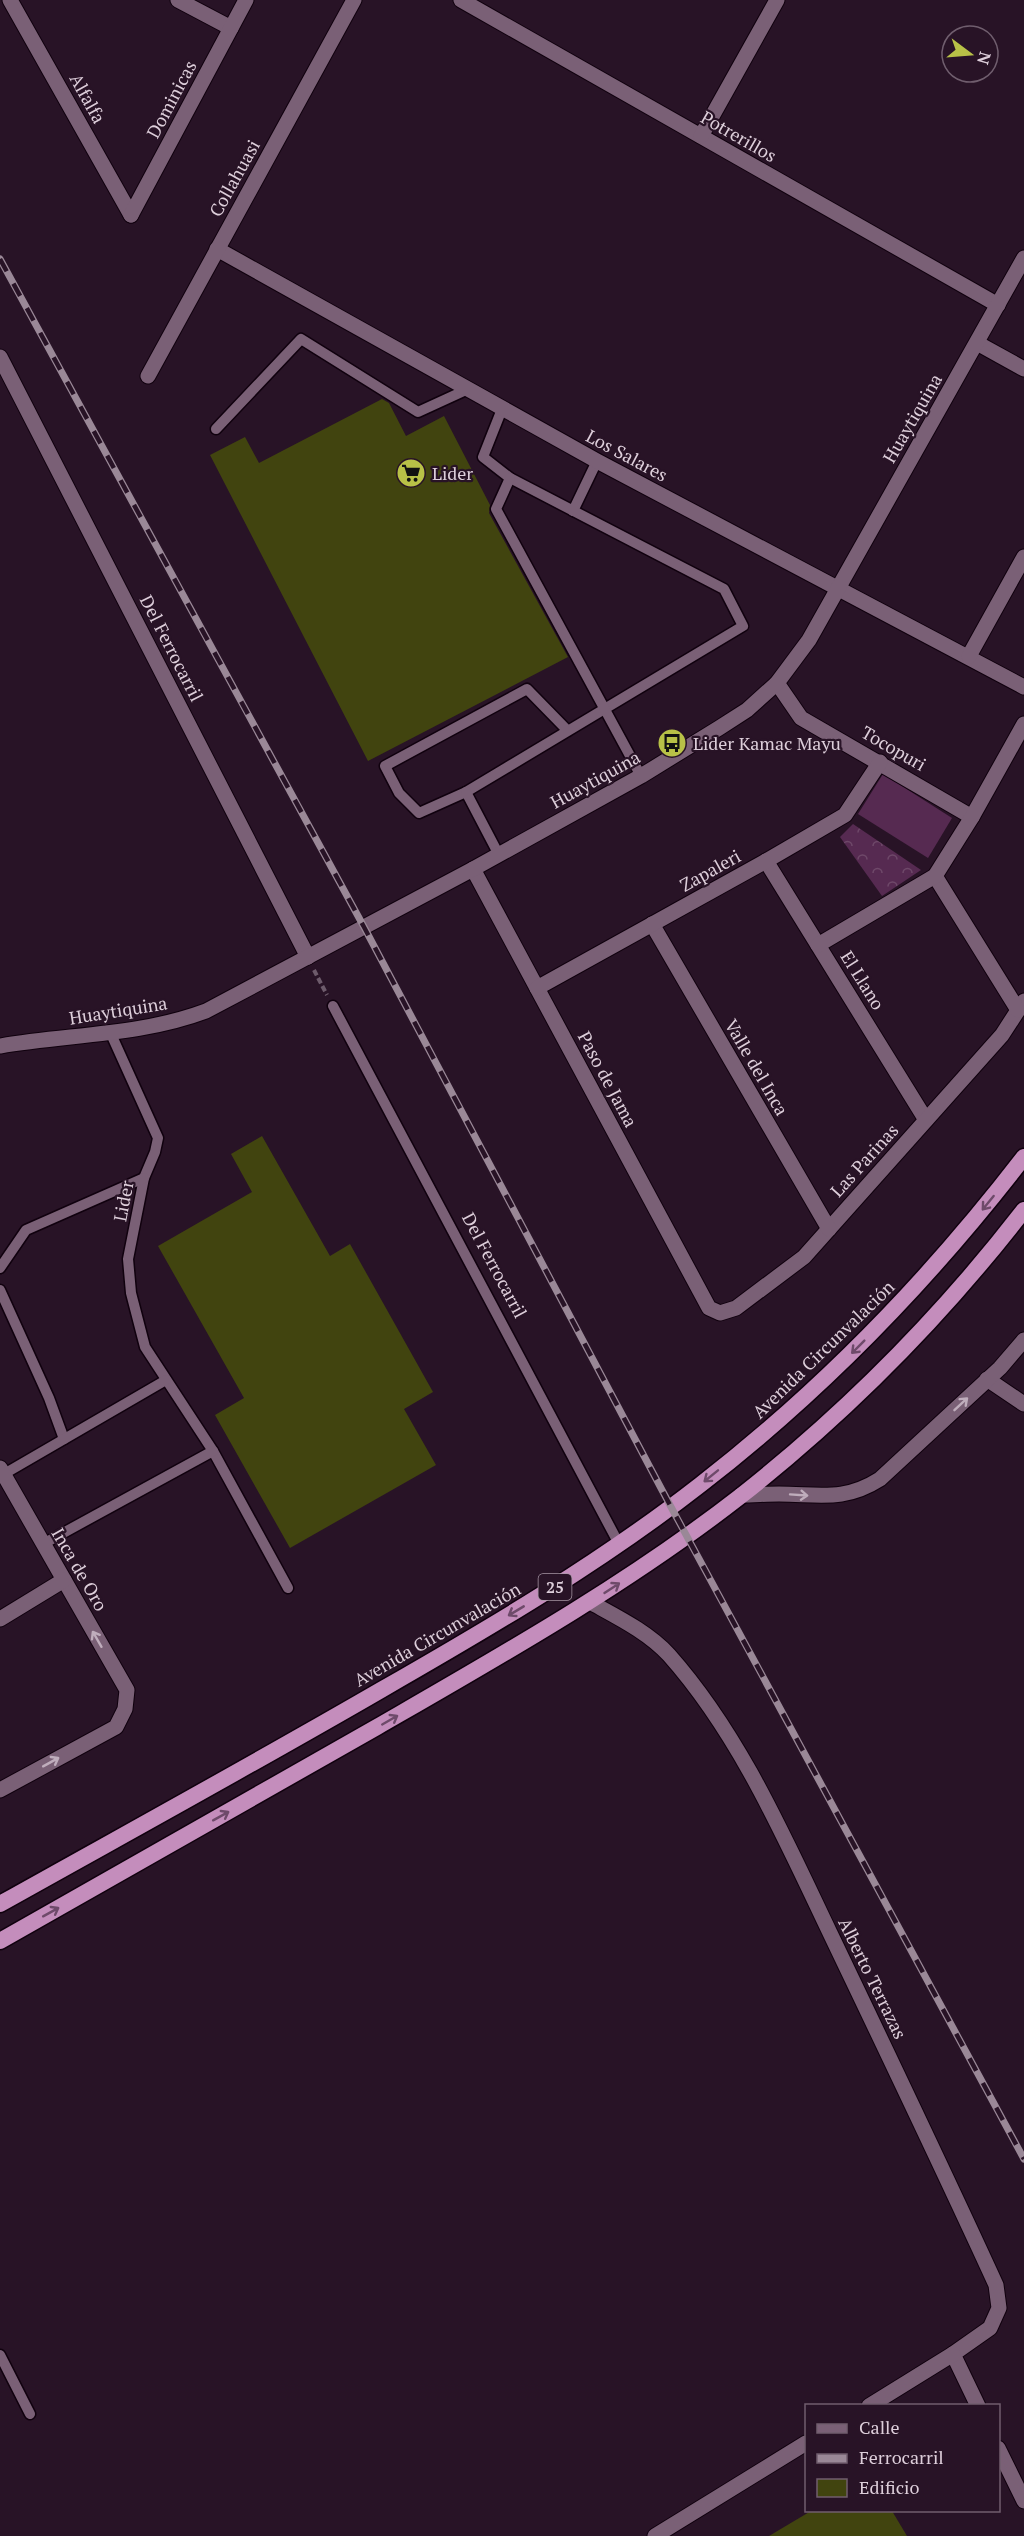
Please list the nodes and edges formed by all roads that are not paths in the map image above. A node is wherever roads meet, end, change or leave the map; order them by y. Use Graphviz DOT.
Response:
graph roads {
  1 [pos="10,0"];
  2 [pos="178,0"];
  3 [pos="246,0"];
  4 [pos="354,0"];
  5 [pos="461,0"];
  6 [pos="777,0"];
  7 [pos="231,28"];
  8 [pos="701,136"];
  9 [pos="131,215"];
  10 [pos="217,249"];
  11 [pos="1024,258"];
  12 [pos="998,306"];
  13 [pos="977,343"];
  14 [pos="0,357"];
  15 [pos="1024,369"];
  16 [pos="148,376"];
  17 [pos="466,390"];
  18 [pos="502,409"];
  19 [pos="216,429"];
  20 [pos="597,461"];
  21 [pos="510,478"];
  22 [pos="573,511"];
  23 [pos="1024,557"];
  24 [pos="837,589"];
  25 [pos="969,656"];
  26 [pos="777,683"];
  27 [pos="1024,687"];
  28 [pos="604,709"];
  29 [pos="1024,724"];
  30 [pos="568,731"];
  31 [pos="880,762"];
  32 [pos="641,776"];
  33 [pos="466,792"];
  34 [pos="972,817"];
  35 [pos="499,855"];
  36 [pos="766,861"];
  37 [pos="473,869"];
  38 [pos="935,876"];
  39 [pos="652,924"];
  40 [pos="818,945"];
  41 [pos="308,957"];
  42 [pos="537,988"];
  43 [pos="333,1006"];
  44 [pos="1021,1006"];
  45 [pos="111,1034"];
  46 [pos="0,1046"];
  47 [pos="926,1120"];
  48 [pos="1024,1156"];
  49 [pos="144,1178"];
  50 [pos="1024,1210"];
  51 [pos="829,1229"];
  52 [pos="0,1268"];
  53 [pos="0,1290"];
  54 [pos="709,1308"];
  55 [pos="1024,1340"];
  56 [pos="987,1379"];
  57 [pos="166,1380"];
  58 [pos="1024,1404"];
  59 [pos="64,1439"];
  60 [pos="213,1451"];
  61 [pos="2,1471"];
  62 [pos="741,1495"];
  63 [pos="43,1544"];
  64 [pos="619,1544"];
  65 [pos="64,1580"];
  66 [pos="288,1588"];
  67 [pos="590,1602"];
  68 [pos="0,1619"];
  69 [pos="0,1790"];
  70 [pos="0,1904"];
  71 [pos="0,1941"];
  72 [pos="953,2354"];
  73 [pos="0,2355"];
  74 [pos="872,2404"];
  75 [pos="977,2404"];
  76 [pos="30,2414"];
  77 [pos="805,2444"];
  78 [pos="1000,2450"];
  79 [pos="1024,2501"];
  80 [pos="655,2536"];
  1 -- 9 [label="street, Alfalfa"];
  2 -- 7 [label="street"];
  3 -- 7 [label="street, Dominicas"];
  4 -- 10 [label="street, Collahuasi"];
  5 -- 8 [label="street, Potrerillos"];
  6 -- 8 [label="street"];
  7 -- 9 [label="street, Dominicas"];
  8 -- 12 [label="street, Potrerillos"];
  10 -- 16 [label="street, Collahuasi"];
  10 -- 17 [label="street, Los Salares"];
  11 -- 12 [label="street, Huaytiquina"];
  12 -- 13 [label="street, Huaytiquina"];
  13 -- 15 [label="street"];
  13 -- 24 [label="street, Huaytiquina"];
  14 -- 41 [label="street, Del Ferrocarril"];
  17 -- 18 [label="street, Los Salares"];
  17 -- 19 [label="lane"];
  18 -- 20 [label="street, Los Salares"];
  18 -- 21 [label="lane"];
  20 -- 22 [label="lane"];
  20 -- 24 [label="street, Los Salares"];
  21 -- 22 [label="lane"];
  21 -- 28 [label="lane"];
  22 -- 28 [label="lane"];
  23 -- 25 [label="street"];
  24 -- 25 [label="street, Los Salares"];
  24 -- 26 [label="street, Huaytiquina"];
  25 -- 27 [label="street, Los Salares"];
  26 -- 31 [label="street, Tocopuri"];
  26 -- 32 [label="street, Huaytiquina"];
  28 -- 30 [label="lane"];
  28 -- 32 [label="lane"];
  29 -- 34 [label="street"];
  30 -- 33 [label="lane"];
  30 -- 33 [label="lane"];
  31 -- 34 [label="street, Tocopuri"];
  31 -- 36 [label="street, Zapaleri"];
  32 -- 35 [label="street, Huaytiquina"];
  33 -- 35 [label="lane"];
  34 -- 38 [label="street"];
  35 -- 37 [label="street, Huaytiquina"];
  36 -- 39 [label="street, Zapaleri"];
  36 -- 40 [label="street, El Llano"];
  37 -- 41 [label="street, Huaytiquina"];
  37 -- 42 [label="street, Paso de Jama"];
  38 -- 40 [label="street"];
  38 -- 44 [label="street"];
  39 -- 42 [label="street, Zapaleri"];
  39 -- 51 [label="street, Valle del Inca"];
  40 -- 47 [label="street, El Llano"];
  41 -- 45 [label="street, Huaytiquina"];
  42 -- 54 [label="street, Paso de Jama"];
  43 -- 64 [label="lane, Del Ferrocarril"];
  44 -- 47 [label="street, Las Parinas"];
  45 -- 46 [label="street, Huaytiquina"];
  45 -- 49 [label="lane, Lider"];
  47 -- 51 [label="street, Las Parinas"];
  48 -- 64 [label="highway, Avenida Circunvalación / 25, one-way"];
  49 -- 52 [label="lane"];
  49 -- 57 [label="lane, Lider"];
  50 -- 62 [label="highway, 25"];
  51 -- 54 [label="street, Las Parinas"];
  53 -- 59 [label="lane"];
  55 -- 56 [label="street"];
  56 -- 58 [label="street"];
  62 -- 56 [label="street, one-way"];
  57 -- 59 [label="lane"];
  57 -- 60 [label="lane, Lider"];
  59 -- 61 [label="lane"];
  60 -- 63 [label="lane"];
  60 -- 66 [label="lane, Lider"];
  61 -- 63 [label="street, Inca de Oro"];
  67 -- 62 [label="highway, 25, one-way"];
  63 -- 65 [label="street, Inca de Oro"];
  64 -- 70 [label="highway, Avenida Circunvalación / 25, one-way"];
  65 -- 68 [label="street"];
  69 -- 65 [label="street, Inca de Oro, one-way"];
  71 -- 67 [label="highway, 25, one-way"];
  67 -- 72 [label="street, Alberto Terrazas"];
  72 -- 74 [label="street, Alberto Terrazas"];
  72 -- 75 [label="street"];
  73 -- 76 [label="lane"];
  77 -- 80 [label="street"];
  78 -- 79 [label="street"];
}
